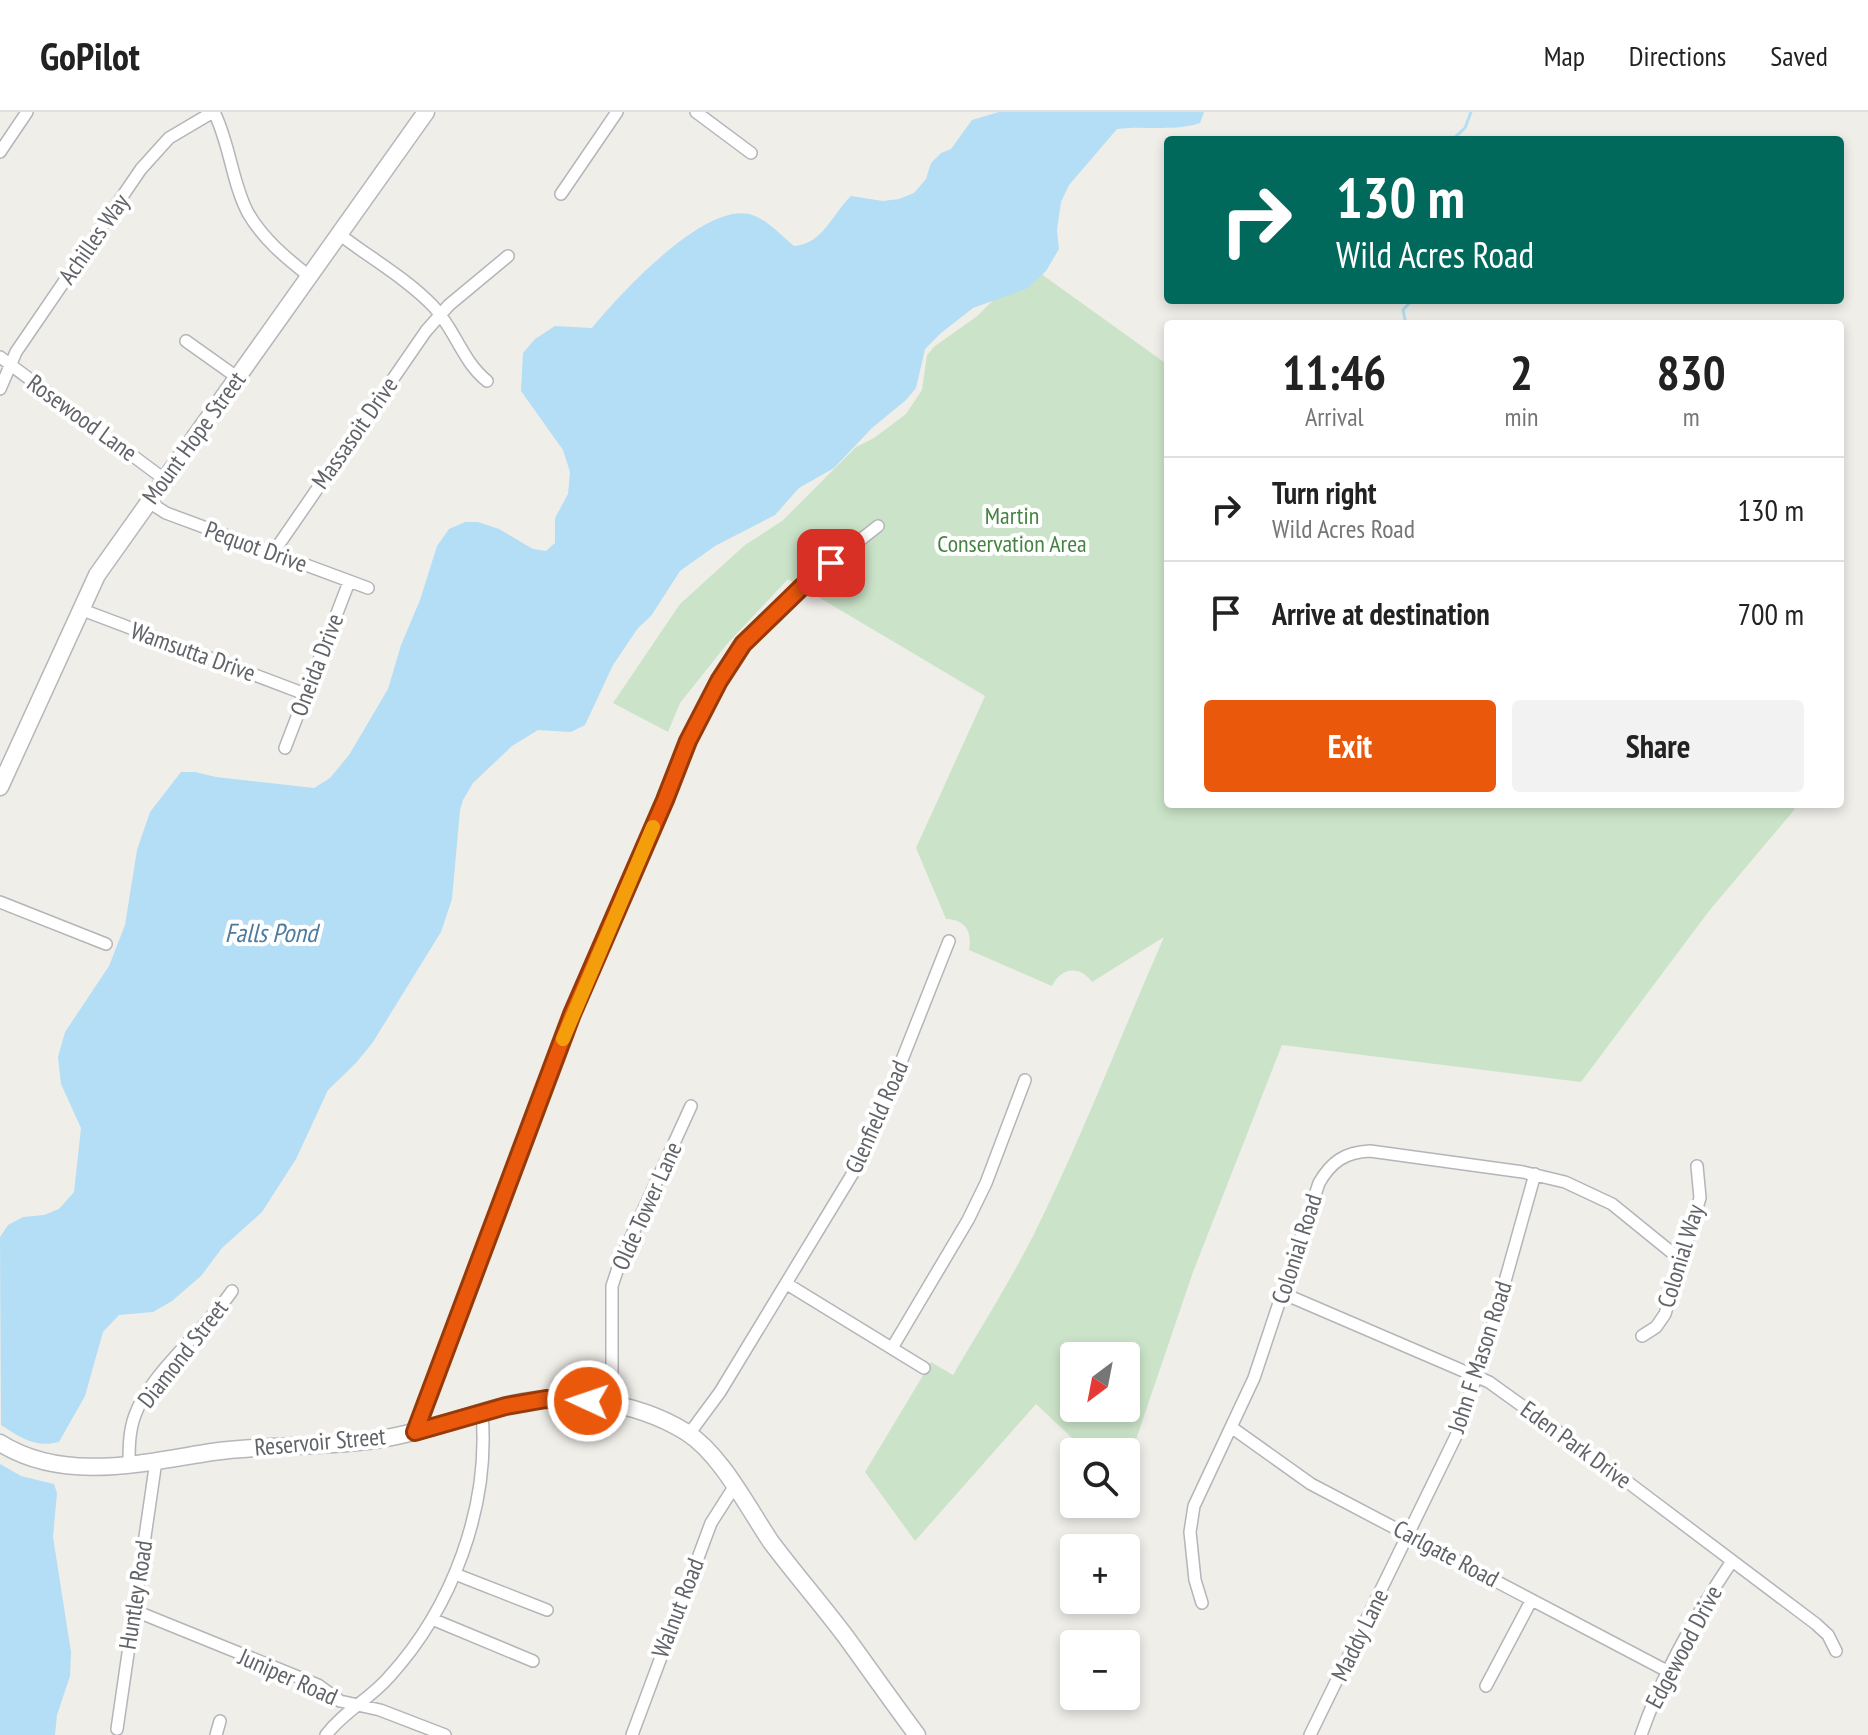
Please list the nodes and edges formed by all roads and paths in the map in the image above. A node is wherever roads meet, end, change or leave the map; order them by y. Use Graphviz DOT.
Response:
graph roads {
  1 [pos="27,112"];
  2 [pos="213,112"];
  3 [pos="426,112"];
  4 [pos="617,112"];
  5 [pos="696,112"];
  6 [pos="0,152"];
  7 [pos="751,153"];
  8 [pos="561,194"];
  9 [pos="339,234"];
  10 [pos="508,256"];
  11 [pos="309,276"];
  12 [pos="440,315"];
  13 [pos="186,341"];
  14 [pos="0,357"];
  15 [pos="11,365"];
  16 [pos="238,378"];
  17 [pos="487,381"];
  18 [pos="0,389"];
  19 [pos="164,479"];
  20 [pos="147,501"];
  21 [pos="878,526"];
  22 [pos="273,553"];
  23 [pos="349,582"];
  24 [pos="368,588"];
  25 [pos="80,609"];
  26 [pos="305,694"];
  27 [pos="285,748"];
  28 [pos="0,787"];
  29 [pos="0,902"];
  30 [pos="949,941"];
  31 [pos="106,944"];
  32 [pos="1025,1080"];
  33 [pos="691,1106"];
  34 [pos="1697,1166"];
  35 [pos="1535,1174"];
  36 [pos="1681,1260"];
  37 [pos="787,1284"];
  38 [pos="232,1291"];
  39 [pos="1282,1293"];
  40 [pos="1642,1336"];
  41 [pos="892,1348"];
  42 [pos="924,1368"];
  43 [pos="1478,1377"];
  44 [pos="612,1404"];
  45 [pos="482,1413"];
  46 [pos="1231,1427"];
  47 [pos="415,1432"];
  48 [pos="689,1434"];
  49 [pos="0,1443"];
  50 [pos="156,1461"];
  51 [pos="129,1465"];
  52 [pos="734,1487"];
  53 [pos="1410,1535"];
  54 [pos="1732,1561"];
  55 [pos="455,1574"];
  56 [pos="1531,1601"];
  57 [pos="1202,1603"];
  58 [pos="133,1610"];
  59 [pos="547,1610"];
  60 [pos="432,1619"];
  61 [pos="1836,1651"];
  62 [pos="533,1661"];
  63 [pos="1667,1671"];
  64 [pos="1486,1686"];
  65 [pos="358,1705"];
  66 [pos="220,1721"];
  67 [pos="117,1729"];
  68 [pos="216,1735"];
  69 [pos="326,1735"];
  70 [pos="445,1735"];
  71 [pos="632,1735"];
  72 [pos="917,1735"];
  73 [pos="1310,1735"];
  74 [pos="1641,1735"];
  1 -- 6 [label="street"];
  2 -- 11 [label="street"];
  2 -- 15 [label="street, Achilles Way"];
  3 -- 9 [label="street, Mount Hope Street"];
  4 -- 8 [label="street"];
  5 -- 7 [label="street"];
  9 -- 11 [label="street, Mount Hope Street"];
  9 -- 12 [label="street"];
  10 -- 12 [label="street, Massasoit Drive"];
  11 -- 16 [label="street, Mount Hope Street"];
  12 -- 17 [label="street"];
  12 -- 22 [label="street, Massasoit Drive"];
  13 -- 16 [label="street"];
  14 -- 15 [label="street, Rosewood Lane"];
  15 -- 18 [label="street, Achilles Way"];
  15 -- 19 [label="street, Rosewood Lane"];
  16 -- 19 [label="street, Mount Hope Street"];
  19 -- 20 [label="street, Mount Hope Street"];
  20 -- 22 [label="street, Pequot Drive"];
  20 -- 25 [label="street, Mount Hope Street"];
  21 -- 47 [label="street"];
  22 -- 23 [label="street, Pequot Drive"];
  23 -- 24 [label="street, Pequot Drive"];
  23 -- 26 [label="street, Oneida Drive"];
  25 -- 26 [label="street, Wamsutta Drive"];
  25 -- 28 [label="street, Mount Hope Street"];
  26 -- 27 [label="street, Oneida Drive"];
  29 -- 31 [label="street"];
  30 -- 37 [label="street, Glenfield Road"];
  32 -- 41 [label="street"];
  33 -- 44 [label="street, Olde Tower Lane"];
  34 -- 36 [label="street, Colonial Way"];
  35 -- 36 [label="street, Colonial Road"];
  35 -- 39 [label="street, Colonial Road"];
  35 -- 43 [label="street, John F Mason Road"];
  36 -- 40 [label="street, Colonial Way"];
  37 -- 41 [label="street"];
  37 -- 48 [label="street, Glenfield Road"];
  38 -- 51 [label="street, Diamond Street"];
  39 -- 43 [label="street, Eden Park Drive"];
  39 -- 46 [label="street, Colonial Road"];
  41 -- 42 [label="street"];
  43 -- 53 [label="street, John F Mason Road"];
  43 -- 54 [label="street, Eden Park Drive"];
  44 -- 45 [label="street, Reservoir Street"];
  44 -- 48 [label="street, Reservoir Street"];
  45 -- 47 [label="street, Reservoir Street"];
  45 -- 55 [label="street"];
  46 -- 53 [label="street, Carlgate Road"];
  46 -- 57 [label="street, Colonial Road"];
  47 -- 50 [label="street, Reservoir Street"];
  48 -- 52 [label="street, Reservoir Street"];
  49 -- 51 [label="street, Reservoir Street"];
  50 -- 51 [label="street, Reservoir Street"];
  50 -- 58 [label="street, Huntley Road"];
  52 -- 71 [label="street, Walnut Road"];
  52 -- 72 [label="street, Reservoir Street"];
  53 -- 56 [label="street, Carlgate Road"];
  53 -- 73 [label="street, Maddy Lane"];
  54 -- 61 [label="street, Eden Park Drive"];
  54 -- 63 [label="street, Edgewood Drive"];
  55 -- 59 [label="street"];
  55 -- 60 [label="street"];
  56 -- 63 [label="street, Carlgate Road"];
  56 -- 64 [label="street"];
  58 -- 65 [label="street, Juniper Road"];
  58 -- 67 [label="street, Huntley Road"];
  60 -- 62 [label="street"];
  60 -- 65 [label="street"];
  63 -- 74 [label="street, Edgewood Drive"];
  65 -- 69 [label="street"];
  65 -- 70 [label="street, Juniper Road"];
  66 -- 68 [label="street"];
}
